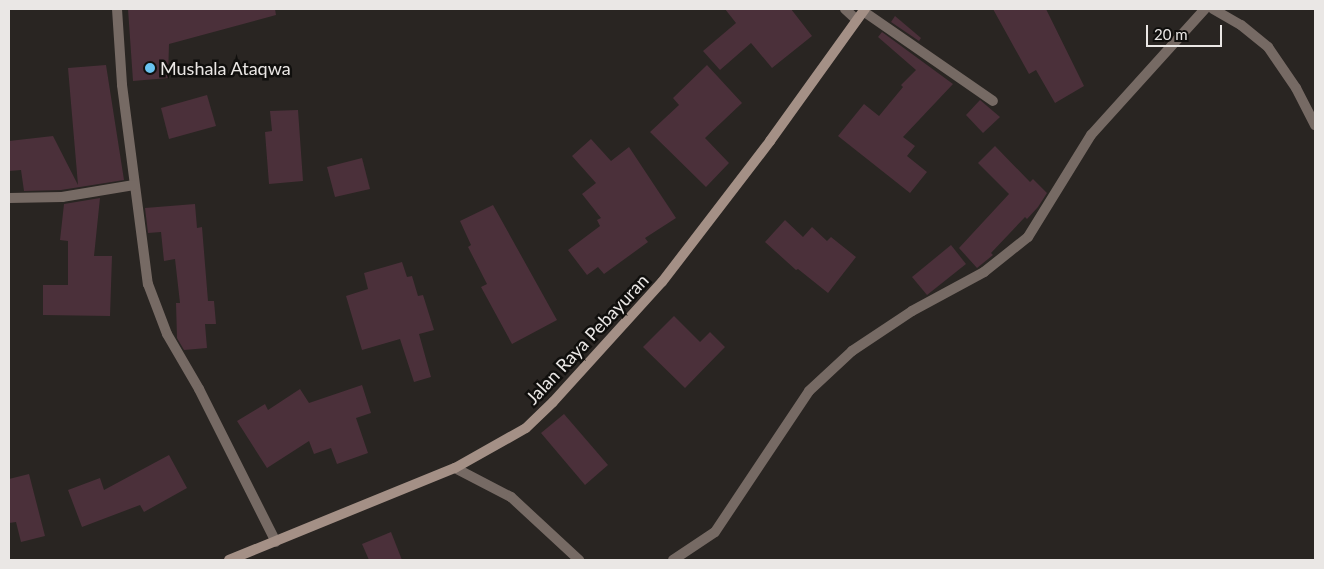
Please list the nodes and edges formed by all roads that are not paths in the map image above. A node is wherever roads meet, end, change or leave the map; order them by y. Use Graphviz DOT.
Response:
graph roads {
  1 [pos="117,9"];
  2 [pos="845,9"];
  3 [pos="1205,9"];
  4 [pos="1213,9"];
  5 [pos="864,10"];
  6 [pos="857,20"];
  7 [pos="994,101"];
  8 [pos="1315,125"];
  9 [pos="134,185"];
  10 [pos="9,198"];
  11 [pos="455,468"];
  12 [pos="276,542"];
  13 [pos="229,560"];
  14 [pos="579,560"];
  15 [pos="673,560"];
  1 -- 9 [label="street"];
  2 -- 6 [label="street"];
  3 -- 15 [label="street"];
  4 -- 8 [label="street"];
  5 -- 6 [label="main road, Jalan Raya Pebayuran"];
  5 -- 7 [label="street"];
  6 -- 11 [label="main road, Jalan Raya Pebayuran"];
  9 -- 10 [label="street"];
  9 -- 12 [label="street"];
  11 -- 12 [label="main road, Jalan Raya Pebayuran"];
  11 -- 14 [label="street"];
  12 -- 13 [label="main road, Jalan Raya Pebayuran"];
}
